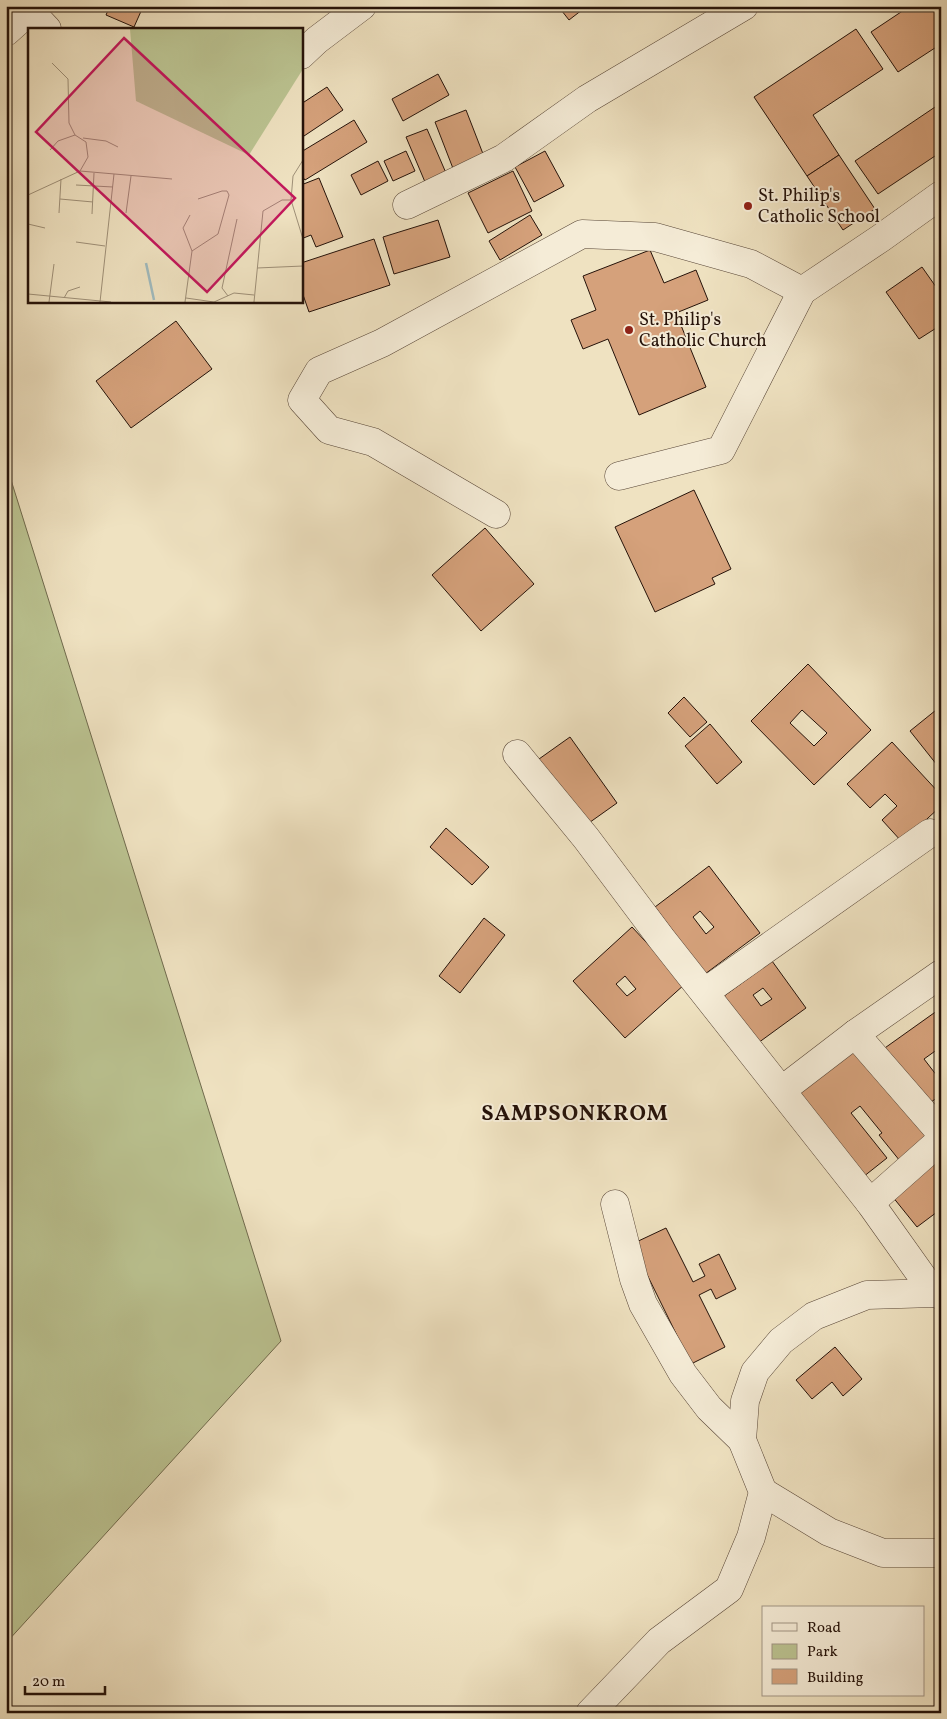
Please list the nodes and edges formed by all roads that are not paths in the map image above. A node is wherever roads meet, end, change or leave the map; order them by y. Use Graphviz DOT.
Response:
graph roads {
  1 [pos="362,6"];
  2 [pos="744,6"];
  3 [pos="37,16"];
  4 [pos="6,32"];
  5 [pos="302,55"];
  6 [pos="941,195"];
  7 [pos="407,205"];
  8 [pos="802,292"];
  9 [pos="619,476"];
  10 [pos="496,514"];
  11 [pos="517,754"];
  12 [pos="930,833"];
  13 [pos="941,974"];
  14 [pos="705,992"];
  15 [pos="856,1034"];
  16 [pos="782,1090"];
  17 [pos="941,1133"];
  18 [pos="941,1140"];
  19 [pos="870,1203"];
  20 [pos="615,1204"];
  21 [pos="938,1294"];
  22 [pos="742,1440"];
  23 [pos="763,1492"];
  24 [pos="941,1553"];
  25 [pos="590,1713"];
  1 -- 5 [label="street"];
  2 -- 7 [label="street"];
  3 -- 4 [label="street"];
  6 -- 8 [label="street"];
  8 -- 9 [label="street"];
  8 -- 10 [label="street"];
  11 -- 14 [label="street"];
  12 -- 14 [label="street"];
  13 -- 15 [label="street"];
  14 -- 16 [label="street"];
  15 -- 16 [label="street"];
  15 -- 17 [label="street"];
  16 -- 19 [label="street"];
  18 -- 19 [label="street"];
  19 -- 21 [label="street"];
  20 -- 22 [label="street"];
  21 -- 22 [label="street"];
  22 -- 23 [label="street"];
  23 -- 24 [label="street"];
  23 -- 25 [label="street"];
}
